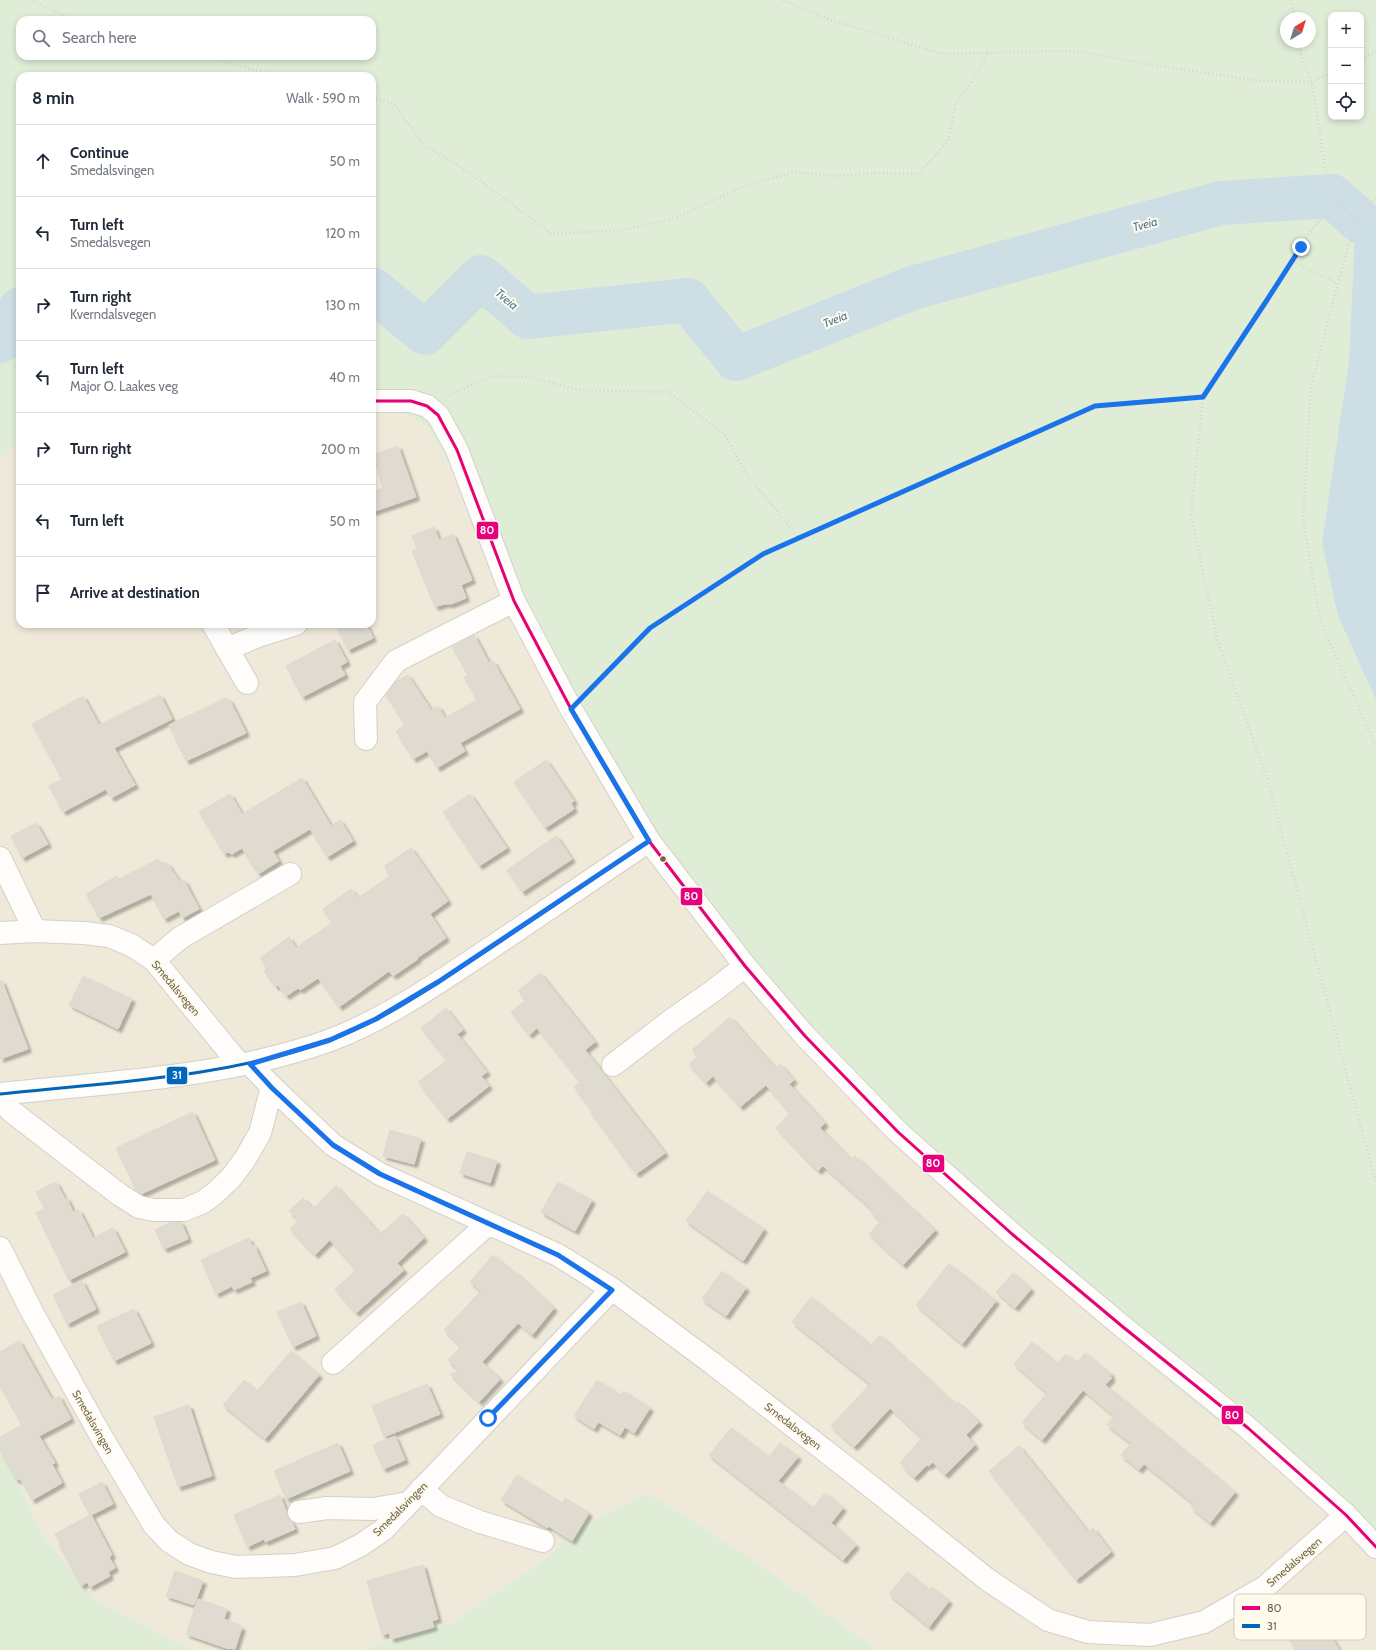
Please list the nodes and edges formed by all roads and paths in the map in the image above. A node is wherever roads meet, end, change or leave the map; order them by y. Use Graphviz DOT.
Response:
graph roads {
  1 [pos="29,0"];
  2 [pos="783,0"];
  3 [pos="1290,0"];
  4 [pos="1294,12"];
  5 [pos="66,16"];
  6 [pos="1300,48"];
  7 [pos="988,52"];
  8 [pos="1376,52"];
  9 [pos="1364,58"];
  10 [pos="220,60"];
  11 [pos="265,72"];
  12 [pos="1328,74"];
  13 [pos="1312,82"];
  14 [pos="376,98"];
  15 [pos="1376,199"];
  16 [pos="1340,206"];
  17 [pos="1356,222"];
  18 [pos="1292,261"];
  19 [pos="1338,284"];
  20 [pos="1203,397"];
  21 [pos="376,402"];
  22 [pos="427,406"];
  23 [pos="798,538"];
  24 [pos="514,601"];
  25 [pos="215,628"];
  26 [pos="283,628"];
  27 [pos="227,649"];
  28 [pos="247,682"];
  29 [pos="571,709"];
  30 [pos="366,738"];
  31 [pos="1376,747"];
  32 [pos="649,841"];
  33 [pos="0,858"];
  34 [pos="290,874"];
  35 [pos="35,931"];
  36 [pos="0,933"];
  37 [pos="154,960"];
  38 [pos="745,966"];
  39 [pos="245,1064"];
  40 [pos="613,1064"];
  41 [pos="272,1088"];
  42 [pos="0,1095"];
  43 [pos="1376,1183"];
  44 [pos="488,1224"];
  45 [pos="0,1248"];
  46 [pos="612,1290"];
  47 [pos="334,1363"];
  48 [pos="414,1496"];
  49 [pos="299,1512"];
  50 [pos="1346,1515"];
  51 [pos="543,1541"];
  52 [pos="1376,1547"];
  53 [pos="1253,1594"];
  54 [pos="1234,1605"];
  1 -- 5 [label="path"];
  2 -- 7 [label="path"];
  3 -- 4 [label="path"];
  6 -- 13 [label="path"];
  7 -- 13 [label="path"];
  7 -- 14 [label="path"];
  8 -- 9 [label="path"];
  10 -- 11 [label="path"];
  12 -- 13 [label="path"];
  13 -- 16 [label="path"];
  15 -- 17 [label="path"];
  16 -- 17 [label="path"];
  16 -- 18 [label="path"];
  17 -- 19 [label="path"];
  18 -- 19 [label="path"];
  18 -- 20 [label="path"];
  19 -- 31 [label="path"];
  20 -- 23 [label="path"];
  20 -- 43 [label="path"];
  21 -- 22 [label="street"];
  22 -- 23 [label="path"];
  22 -- 24 [label="street"];
  23 -- 29 [label="path"];
  24 -- 29 [label="street"];
  24 -- 30 [label="street"];
  25 -- 27 [label="street"];
  26 -- 27 [label="street"];
  27 -- 28 [label="street"];
  29 -- 32 [label="street"];
  32 -- 38 [label="street"];
  32 -- 39 [label="street"];
  33 -- 35 [label="street"];
  34 -- 37 [label="street"];
  35 -- 36 [label="street, Smedalsvegen"];
  35 -- 37 [label="street, Smedalsvegen"];
  37 -- 39 [label="street, Smedalsvegen"];
  38 -- 40 [label="street"];
  38 -- 50 [label="street"];
  39 -- 41 [label="street, Smedalsvegen"];
  39 -- 42 [label="street"];
  41 -- 42 [label="street"];
  41 -- 44 [label="street, Smedalsvegen"];
  44 -- 46 [label="street, Smedalsvegen"];
  44 -- 47 [label="street"];
  45 -- 48 [label="street, Smedalsvingen"];
  46 -- 48 [label="street, Smedalsvingen"];
  46 -- 54 [label="street, Smedalsvegen"];
  48 -- 49 [label="street"];
  48 -- 51 [label="street"];
  50 -- 52 [label="street"];
  50 -- 53 [label="street, Smedalsvegen"];
}
